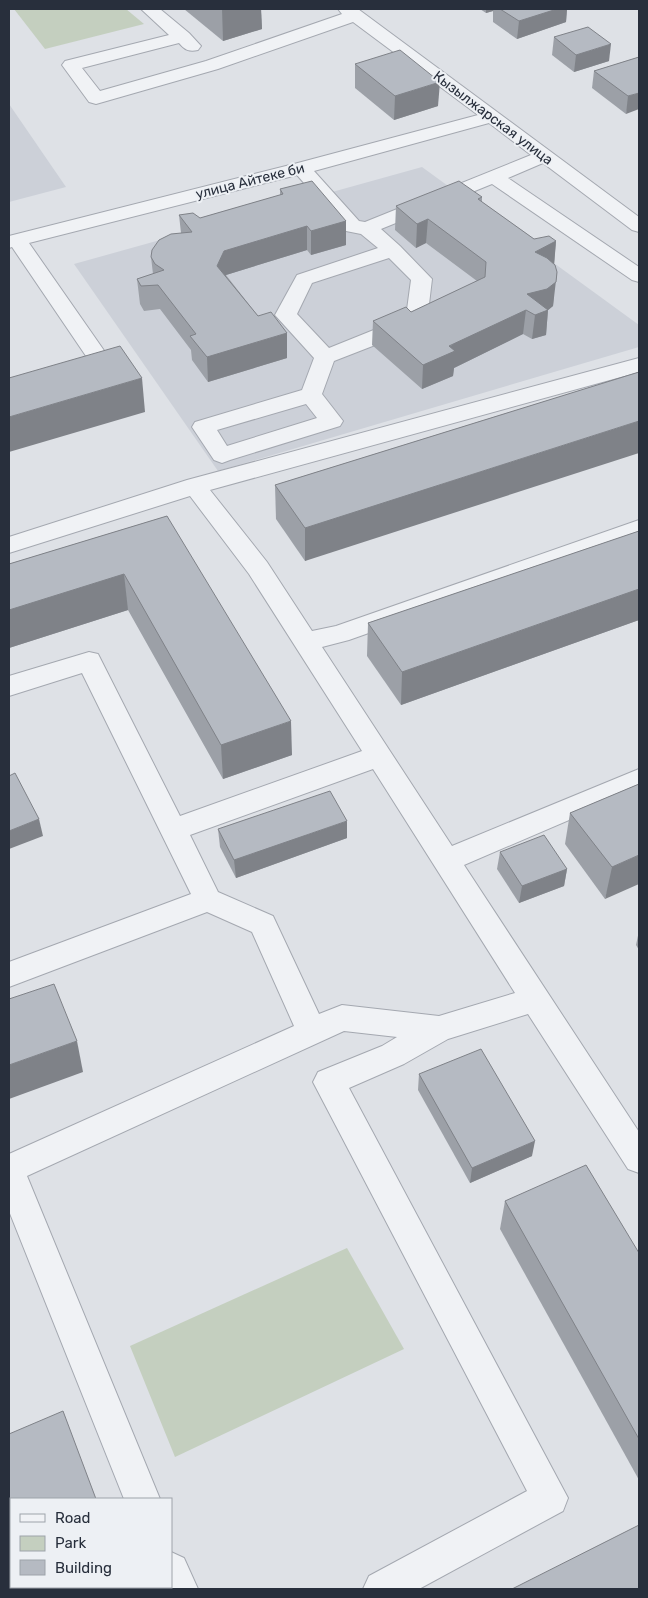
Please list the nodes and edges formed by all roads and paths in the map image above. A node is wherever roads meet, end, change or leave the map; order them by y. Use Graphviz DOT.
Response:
graph roads {
  1 [pos="150,9"];
  2 [pos="352,12"];
  3 [pos="183,37"];
  4 [pos="212,65"];
  5 [pos="491,116"];
  6 [pos="544,156"];
  7 [pos="301,168"];
  8 [pos="493,176"];
  9 [pos="639,226"];
  10 [pos="367,228"];
  11 [pos="13,241"];
  12 [pos="393,250"];
  13 [pos="639,276"];
  14 [pos="325,357"];
  15 [pos="639,365"];
  16 [pos="9,390"];
  17 [pos="311,395"];
  18 [pos="195,486"];
  19 [pos="639,528"];
  20 [pos="9,545"];
  21 [pos="305,642"];
  22 [pos="9,686"];
  23 [pos="379,756"];
  24 [pos="639,780"];
  25 [pos="173,830"];
  26 [pos="446,861"];
  27 [pos="208,900"];
  28 [pos="9,975"];
  29 [pos="535,999"];
  30 [pos="439,1030"];
  31 [pos="312,1032"];
  32 [pos="639,1159"];
  33 [pos="9,1170"];
  34 [pos="142,1498"];
  35 [pos="172,1574"];
  36 [pos="178,1589"];
  37 [pos="382,1589"];
  1 -- 3 [label="street"];
  2 -- 4 [label="street"];
  2 -- 5 [label="street, Кызылжарская улица"];
  3 -- 4 [label="street"];
  3 -- 4 [label="street"];
  5 -- 6 [label="street, Кызылжарская улица"];
  5 -- 7 [label="street, улица Айтеке би"];
  6 -- 8 [label="street"];
  6 -- 9 [label="street, Кызылжарская улица"];
  7 -- 10 [label="street"];
  7 -- 11 [label="street, улица Айтеке би"];
  8 -- 10 [label="street"];
  8 -- 13 [label="street"];
  10 -- 12 [label="street"];
  11 -- 16 [label="street"];
  12 -- 14 [label="street"];
  12 -- 14 [label="street"];
  14 -- 17 [label="street"];
  15 -- 18 [label="street"];
  17 -- 17 [label="street"];
  18 -- 20 [label="street"];
  18 -- 21 [label="street"];
  19 -- 21 [label="street"];
  21 -- 23 [label="street"];
  22 -- 25 [label="street"];
  23 -- 25 [label="street"];
  23 -- 26 [label="street"];
  24 -- 26 [label="street"];
  25 -- 27 [label="street"];
  26 -- 29 [label="street"];
  27 -- 28 [label="street"];
  27 -- 31 [label="street"];
  29 -- 30 [label="street"];
  29 -- 32 [label="street"];
  30 -- 31 [label="street"];
  30 -- 37 [label="street"];
  31 -- 33 [label="street"];
  33 -- 34 [label="street"];
  35 -- 36 [label="street"];
}
